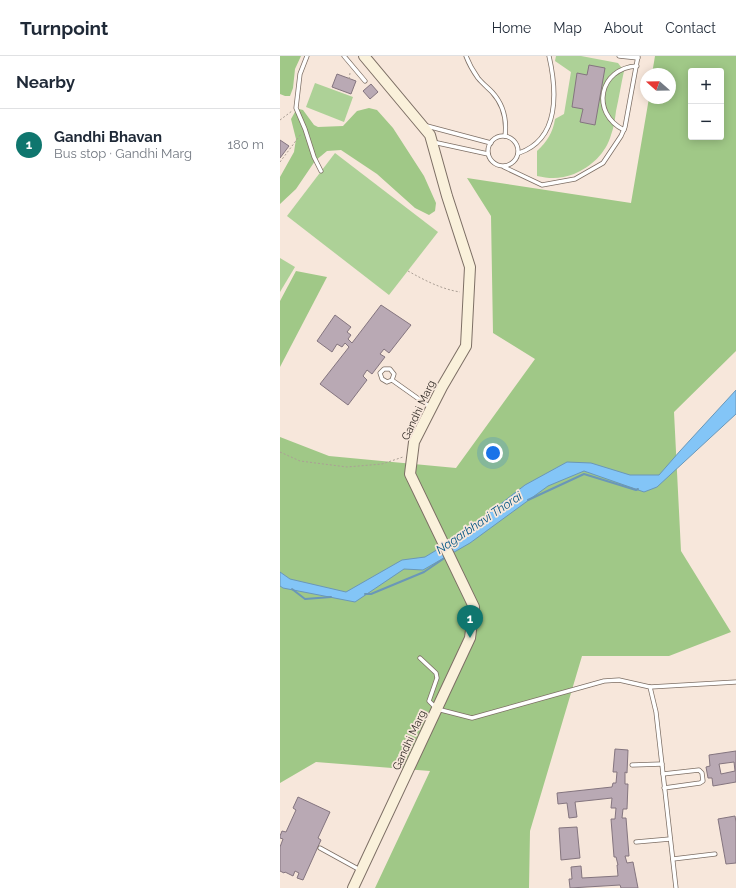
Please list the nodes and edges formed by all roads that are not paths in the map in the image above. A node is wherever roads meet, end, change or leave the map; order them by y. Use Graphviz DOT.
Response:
graph roads {
  1 [pos="307,56"];
  2 [pos="344,56"];
  3 [pos="364,56"];
  4 [pos="466,56"];
  5 [pos="549,56"];
  6 [pos="619,56"];
  7 [pos="638,57"];
  8 [pos="637,66"];
  9 [pos="365,81"];
  10 [pos="422,125"];
  11 [pos="624,130"];
  12 [pos="505,136"];
  13 [pos="432,142"];
  14 [pos="491,143"];
  15 [pos="519,153"];
  16 [pos="488,154"];
  17 [pos="504,167"];
  18 [pos="321,171"];
  19 [pos="392,380"];
  20 [pos="431,408"];
  21 [pos="420,658"];
  22 [pos="736,682"];
  23 [pos="650,687"];
  24 [pos="437,709"];
  25 [pos="662,764"];
  26 [pos="632,765"];
  27 [pos="663,774"];
  28 [pos="664,788"];
  29 [pos="670,839"];
  30 [pos="636,842"];
  31 [pos="320,848"];
  32 [pos="715,854"];
  33 [pos="673,859"];
  34 [pos="361,870"];
  35 [pos="353,888"];
  36 [pos="676,888"];
  1 -- 18 [label="lane"];
  2 -- 9 [label="lane"];
  3 -- 10 [label="main road, Gandhi Marg"];
  4 -- 12 [label="lane"];
  5 -- 15 [label="lane"];
  6 -- 7 [label="lane"];
  7 -- 8 [label="lane"];
  8 -- 11 [label="lane"];
  8 -- 11 [label="lane"];
  10 -- 13 [label="main road, Gandhi Marg"];
  10 -- 14 [label="lane"];
  11 -- 17 [label="lane"];
  12 -- 14 [label="lane"];
  12 -- 15 [label="lane"];
  13 -- 16 [label="lane"];
  13 -- 20 [label="main road, Gandhi Marg"];
  14 -- 16 [label="lane"];
  15 -- 17 [label="lane"];
  16 -- 17 [label="lane"];
  19 -- 20 [label="lane"];
  20 -- 24 [label="main road, Gandhi Marg"];
  21 -- 24 [label="lane"];
  22 -- 23 [label="lane"];
  23 -- 24 [label="lane"];
  23 -- 25 [label="lane"];
  24 -- 34 [label="main road, Gandhi Marg"];
  25 -- 26 [label="lane"];
  25 -- 27 [label="lane"];
  27 -- 28 [label="lane"];
  27 -- 28 [label="lane"];
  28 -- 29 [label="lane"];
  29 -- 30 [label="lane"];
  29 -- 33 [label="lane"];
  31 -- 34 [label="lane"];
  32 -- 33 [label="lane"];
  33 -- 36 [label="lane"];
  34 -- 35 [label="main road, Gandhi Marg"];
}
